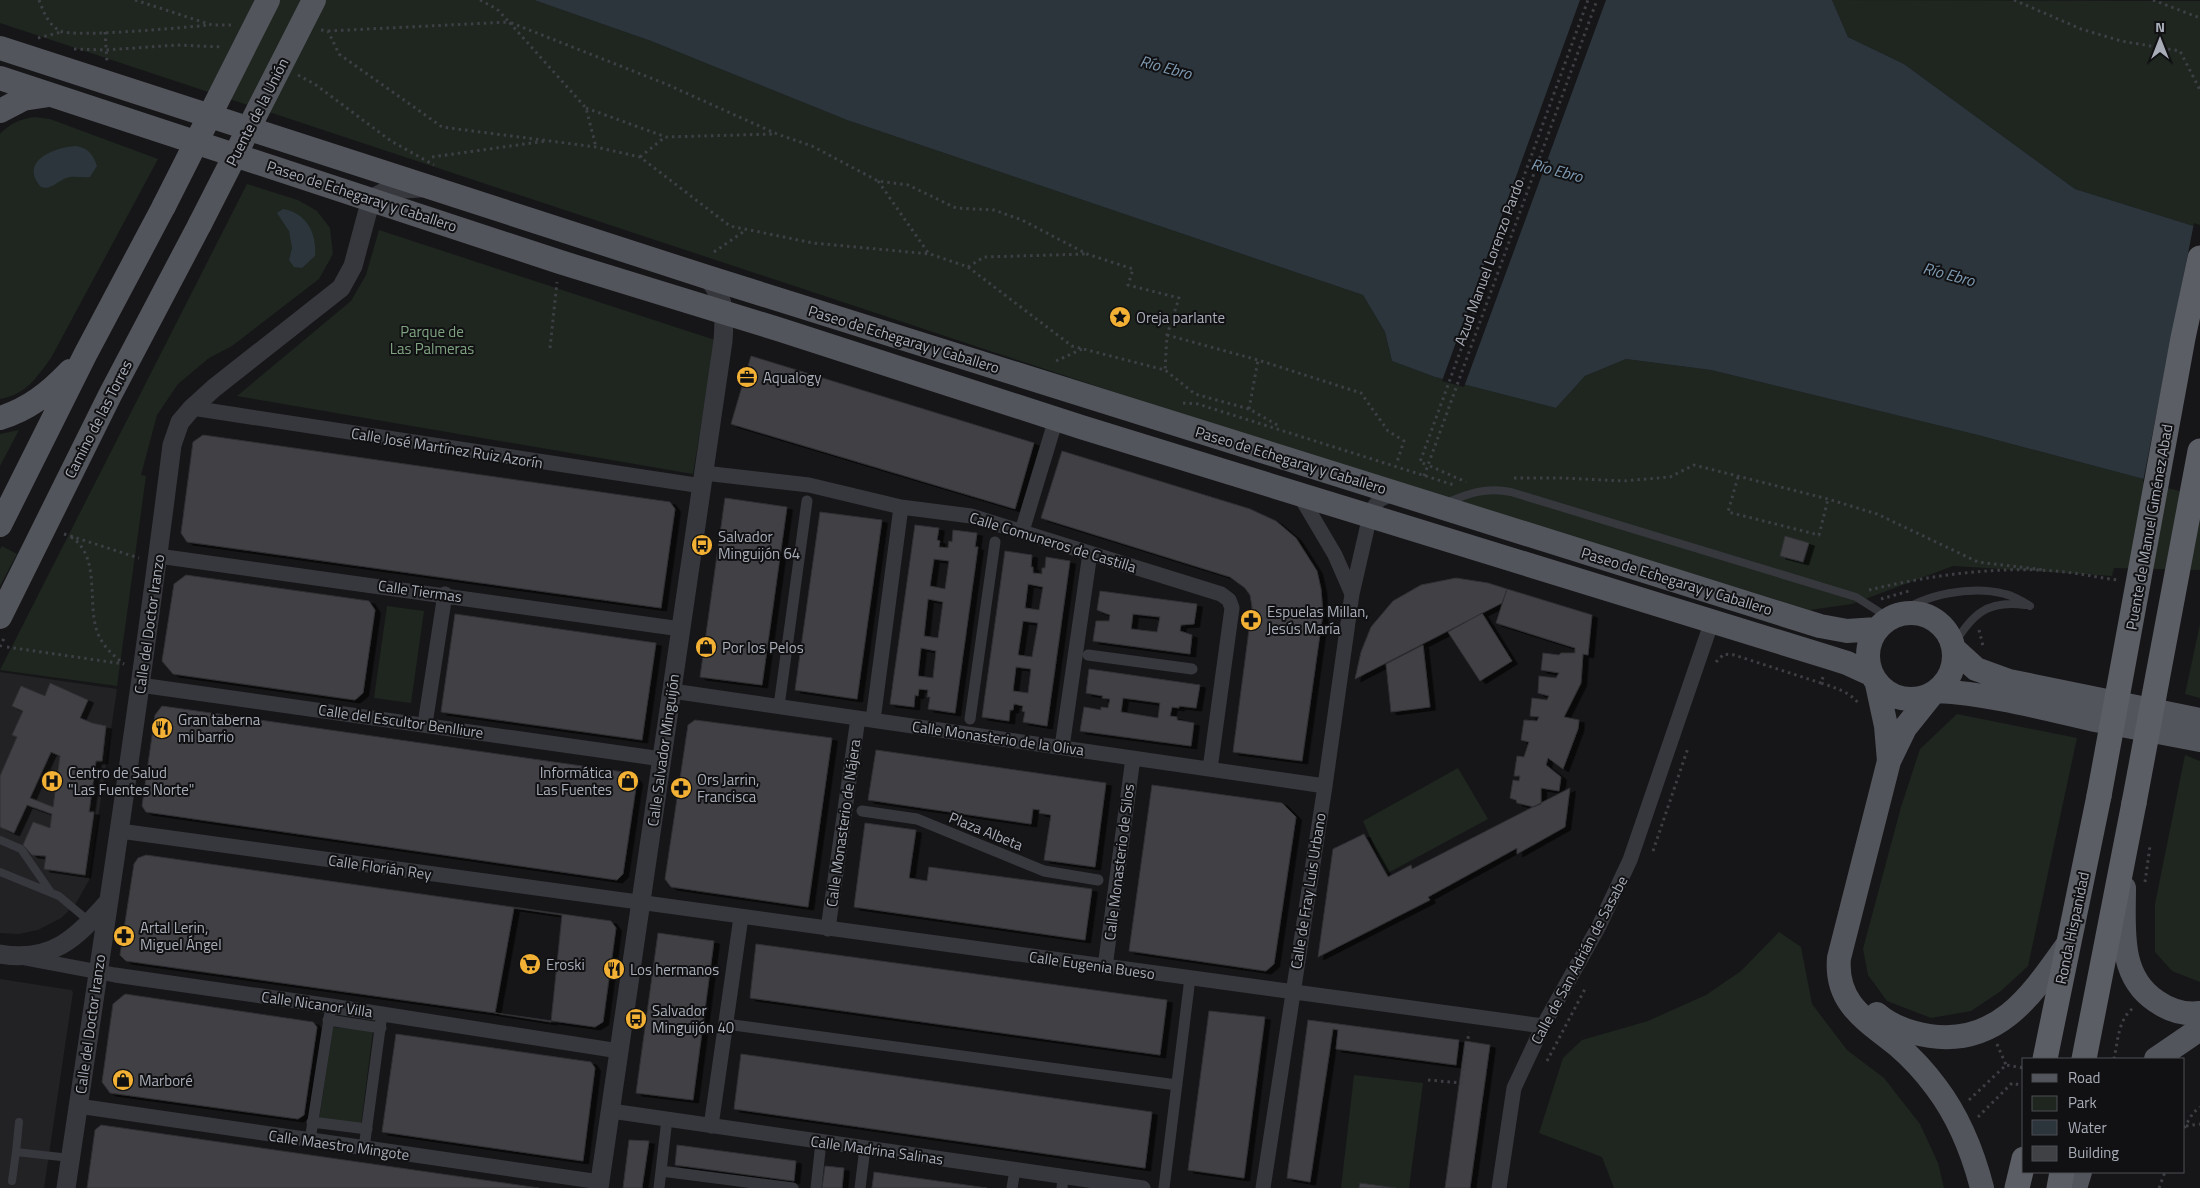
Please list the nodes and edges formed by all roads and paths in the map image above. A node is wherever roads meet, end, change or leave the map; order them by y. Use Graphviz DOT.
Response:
graph roads {
  1 [pos="39,0"];
  2 [pos="135,0"];
  3 [pos="268,0"];
  4 [pos="314,0"];
  5 [pos="480,0"];
  6 [pos="1588,0"];
  7 [pos="1597,0"];
  8 [pos="2014,0"];
  9 [pos="2153,0"];
  10 [pos="2200,18"];
  11 [pos="509,22"];
  12 [pos="212,25"];
  13 [pos="241,26"];
  14 [pos="318,30"];
  15 [pos="328,31"];
  16 [pos="62,32"];
  17 [pos="104,32"];
  18 [pos="30,40"];
  19 [pos="0,48"];
  20 [pos="227,48"];
  21 [pos="72,49"];
  22 [pos="106,50"];
  23 [pos="41,61"];
  24 [pos="0,63"];
  25 [pos="107,63"];
  26 [pos="290,70"];
  27 [pos="0,78"];
  28 [pos="2200,90"];
  29 [pos="51,94"];
  30 [pos="586,108"];
  31 [pos="0,111"];
  32 [pos="777,134"];
  33 [pos="666,137"];
  34 [pos="550,141"];
  35 [pos="596,147"];
  36 [pos="432,157"];
  37 [pos="640,157"];
  38 [pos="434,178"];
  39 [pos="878,181"];
  40 [pos="371,199"];
  41 [pos="200,224"];
  42 [pos="746,230"];
  43 [pos="714,252"];
  44 [pos="930,254"];
  45 [pos="1087,254"];
  46 [pos="2200,258"];
  47 [pos="968,267"];
  48 [pos="707,277"];
  49 [pos="557,281"];
  50 [pos="725,313"];
  51 [pos="1167,335"];
  52 [pos="550,348"];
  53 [pos="1083,348"];
  54 [pos="85,355"];
  55 [pos="1258,360"];
  56 [pos="1056,361"];
  57 [pos="1164,370"];
  58 [pos="1181,403"];
  59 [pos="192,408"];
  60 [pos="1249,409"];
  61 [pos="0,418"];
  62 [pos="1056,419"];
  63 [pos="1279,426"];
  64 [pos="2200,450"];
  65 [pos="1396,462"];
  66 [pos="1423,463"];
  67 [pos="1424,476"];
  68 [pos="1738,476"];
  69 [pos="1512,478"];
  70 [pos="703,480"];
  71 [pos="1476,481"];
  72 [pos="1466,482"];
  73 [pos="1394,493"];
  74 [pos="1299,494"];
  75 [pos="1466,494"];
  76 [pos="1828,499"];
  77 [pos="807,501"];
  78 [pos="901,507"];
  79 [pos="1437,507"];
  80 [pos="1369,517"];
  81 [pos="0,525"];
  82 [pos="1022,531"];
  83 [pos="58,533"];
  84 [pos="71,537"];
  85 [pos="995,542"];
  86 [pos="1090,553"];
  87 [pos="158,556"];
  88 [pos="139,558"];
  89 [pos="2063,572"];
  90 [pos="2122,581"];
  91 [pos="1916,590"];
  92 [pos="1868,591"];
  93 [pos="445,594"];
  94 [pos="1352,594"];
  95 [pos="1868,603"];
  96 [pos="0,617"];
  97 [pos="1888,620"];
  98 [pos="1712,621"];
  99 [pos="681,629"];
  100 [pos="7,647"];
  101 [pos="1953,647"];
  102 [pos="1088,655"];
  103 [pos="1192,669"];
  104 [pos="1874,679"];
  105 [pos="140,685"];
  106 [pos="672,691"];
  107 [pos="1935,692"];
  108 [pos="779,706"];
  109 [pos="866,719"];
  110 [pos="970,719"];
  111 [pos="2200,720"];
  112 [pos="425,724"];
  113 [pos="2200,740"];
  114 [pos="1062,747"];
  115 [pos="1132,758"];
  116 [pos="662,759"];
  117 [pos="1889,761"];
  118 [pos="1210,769"];
  119 [pos="1325,786"];
  120 [pos="2099,796"];
  121 [pos="862,811"];
  122 [pos="120,831"];
  123 [pos="0,840"];
  124 [pos="2125,849"];
  125 [pos="0,872"];
  126 [pos="1098,880"];
  127 [pos="50,891"];
  128 [pos="108,902"];
  129 [pos="641,903"];
  130 [pos="741,917"];
  131 [pos="90,922"];
  132 [pos="828,929"];
  133 [pos="1844,943"];
  134 [pos="2068,944"];
  135 [pos="8,955"];
  136 [pos="1105,967"];
  137 [pos="98,972"];
  138 [pos="1190,978"];
  139 [pos="1292,992"];
  140 [pos="2149,996"];
  141 [pos="330,1013"];
  142 [pos="2200,1013"];
  143 [pos="1471,1016"];
  144 [pos="382,1021"];
  145 [pos="726,1024"];
  146 [pos="1543,1026"];
  147 [pos="2200,1029"];
  148 [pos="619,1051"];
  149 [pos="2045,1058"];
  150 [pos="2084,1058"];
  151 [pos="2114,1058"];
  152 [pos="2157,1058"];
  153 [pos="2022,1068"];
  154 [pos="1428,1080"];
  155 [pos="1177,1085"];
  156 [pos="78,1106"];
  157 [pos="2200,1107"];
  158 [pos="611,1111"];
  159 [pos="1953,1115"];
  160 [pos="667,1119"];
  161 [pos="19,1122"];
  162 [pos="312,1122"];
  163 [pos="2200,1124"];
  164 [pos="712,1126"];
  165 [pos="2185,1126"];
  166 [pos="2185,1127"];
  167 [pos="367,1129"];
  168 [pos="310,1140"];
  169 [pos="821,1142"];
  170 [pos="364,1148"];
  171 [pos="865,1148"];
  172 [pos="16,1152"];
  173 [pos="70,1158"];
  174 [pos="2022,1169"];
  175 [pos="1015,1170"];
  176 [pos="661,1171"];
  177 [pos="2062,1173"];
  178 [pos="2080,1173"];
  179 [pos="2166,1173"];
  180 [pos="12,1181"];
  181 [pos="1062,1182"];
  182 [pos="600,1185"];
  183 [pos="66,1188"];
  184 [pos="659,1188"];
  185 [pos="793,1188"];
  186 [pos="816,1188"];
  187 [pos="860,1188"];
  188 [pos="1012,1188"];
  189 [pos="1143,1188"];
  190 [pos="1164,1188"];
  191 [pos="1263,1188"];
  192 [pos="1499,1188"];
  193 [pos="1982,1188"];
  194 [pos="2018,1188"];
  195 [pos="2059,1188"];
  196 [pos="2075,1188"];
  197 [pos="2159,1188"];
  1 -- 16 [label="path"];
  2 -- 12 [label="path"];
  3 -- 54 [label="main road, bridge"];
  4 -- 41 [label="main road, Puente de la Unión, bridge"];
  5 -- 11 [label="path"];
  6 -- 66 [label="path, Azud Manuel Lorenzo Pardo"];
  7 -- 67 [label="path, Azud Manuel Lorenzo Pardo"];
  8 -- 28 [label="path"];
  9 -- 10 [label="path"];
  11 -- 15 [label="path"];
  11 -- 30 [label="path"];
  11 -- 32 [label="path"];
  12 -- 13 [label="path"];
  12 -- 17 [label="path"];
  14 -- 15 [label="path"];
  15 -- 34 [label="path"];
  16 -- 17 [label="path"];
  16 -- 18 [label="path"];
  17 -- 22 [label="path"];
  19 -- 23 [label="main road, Paseo de Echegaray y Caballero"];
  20 -- 22 [label="path"];
  21 -- 22 [label="path"];
  22 -- 25 [label="path"];
  23 -- 24 [label="main road"];
  23 -- 38 [label="main road, Paseo de Echegaray y Caballero"];
  26 -- 38 [label="path"];
  27 -- 29 [label="main road, Paseo de Echegaray y Caballero"];
  29 -- 31 [label="main road"];
  29 -- 40 [label="main road, Paseo de Echegaray y Caballero"];
  30 -- 33 [label="path"];
  30 -- 35 [label="path"];
  32 -- 33 [label="path"];
  32 -- 39 [label="path"];
  33 -- 37 [label="path"];
  34 -- 35 [label="path"];
  34 -- 36 [label="path"];
  35 -- 37 [label="path"];
  37 -- 42 [label="path"];
  38 -- 40 [label="street"];
  38 -- 48 [label="main road, Paseo de Echegaray y Caballero"];
  39 -- 44 [label="path"];
  39 -- 45 [label="path"];
  40 -- 50 [label="main road, Paseo de Echegaray y Caballero"];
  40 -- 59 [label="street, Calle del Doctor Iranzo"];
  41 -- 96 [label="main road, Camino de las Torres"];
  42 -- 43 [label="path"];
  42 -- 44 [label="path"];
  44 -- 47 [label="path"];
  45 -- 47 [label="path"];
  45 -- 51 [label="path"];
  46 -- 120 [label="highway, Puente de Manuel Giménez Abad, bridge"];
  47 -- 53 [label="path"];
  48 -- 50 [label="street"];
  48 -- 73 [label="main road, Paseo de Echegaray y Caballero"];
  49 -- 52 [label="path"];
  50 -- 62 [label="main road, Paseo de Echegaray y Caballero"];
  50 -- 70 [label="street, Calle Salvador Minguijón"];
  51 -- 55 [label="path"];
  51 -- 57 [label="path"];
  53 -- 56 [label="path"];
  53 -- 57 [label="path"];
  54 -- 61 [label="main road"];
  54 -- 81 [label="main road"];
  55 -- 60 [label="path"];
  55 -- 65 [label="path"];
  57 -- 60 [label="path"];
  58 -- 67 [label="path"];
  59 -- 70 [label="street, Calle José Martínez Ruiz Azorín"];
  59 -- 87 [label="street, Calle del Doctor Iranzo"];
  60 -- 63 [label="path"];
  62 -- 74 [label="main road, Paseo de Echegaray y Caballero"];
  62 -- 82 [label="street"];
  64 -- 124 [label="highway, bridge"];
  67 -- 75 [label="path"];
  68 -- 69 [label="path"];
  68 -- 76 [label="path"];
  68 -- 76 [label="path"];
  70 -- 78 [label="street, Calle Comuneros de Castilla"];
  70 -- 99 [label="street, Calle Salvador Minguijón"];
  71 -- 72 [label="path"];
  73 -- 79 [label="main road, Paseo de Echegaray y Caballero"];
  73 -- 80 [label="street, Calle de Fray Luis Urbano"];
  74 -- 80 [label="main road, Paseo de Echegaray y Caballero"];
  74 -- 94 [label="street"];
  75 -- 79 [label="lane"];
  75 -- 95 [label="lane"];
  76 -- 89 [label="path"];
  77 -- 108 [label="street"];
  78 -- 82 [label="street, Calle Comuneros de Castilla"];
  78 -- 109 [label="street, Calle Monasterio de Nájera"];
  79 -- 97 [label="main road, Paseo de Echegaray y Caballero"];
  80 -- 94 [label="street, Calle de Fray Luis Urbano"];
  80 -- 98 [label="main road, Paseo de Echegaray y Caballero"];
  82 -- 86 [label="street, Calle Comuneros de Castilla"];
  83 -- 84 [label="path"];
  84 -- 88 [label="path"];
  84 -- 100 [label="path"];
  85 -- 110 [label="street"];
  86 -- 114 [label="street"];
  86 -- 118 [label="street, Calle Comuneros de Castilla"];
  87 -- 93 [label="street, Calle Tiermas"];
  87 -- 105 [label="street, Calle del Doctor Iranzo"];
  89 -- 90 [label="path"];
  89 -- 92 [label="path"];
  91 -- 95 [label="path"];
  93 -- 99 [label="street, Calle Tiermas"];
  93 -- 112 [label="street"];
  94 -- 119 [label="street, Calle de Fray Luis Urbano"];
  95 -- 97 [label="lane"];
  97 -- 101 [label="main road"];
  97 -- 101 [label="lane"];
  97 -- 104 [label="main road"];
  98 -- 104 [label="main road, Paseo de Echegaray y Caballero"];
  98 -- 146 [label="street, Calle de San Adrián de Sasabe"];
  99 -- 106 [label="street, Calle Salvador Minguijón"];
  101 -- 107 [label="main road"];
  101 -- 111 [label="main road"];
  102 -- 103 [label="street"];
  104 -- 107 [label="main road"];
  104 -- 117 [label="main road"];
  105 -- 112 [label="street, Calle del Escultor Benlliure"];
  105 -- 122 [label="street, Calle del Doctor Iranzo"];
  106 -- 108 [label="street, Calle Monasterio de la Oliva"];
  106 -- 116 [label="street, Calle Salvador Minguijón"];
  107 -- 113 [label="main road"];
  107 -- 117 [label="main road"];
  108 -- 109 [label="street, Calle Monasterio de la Oliva"];
  109 -- 114 [label="street, Calle Monasterio de la Oliva"];
  109 -- 132 [label="street, Calle Monasterio de Nájera"];
  112 -- 116 [label="street, Calle del Escultor Benlliure"];
  114 -- 115 [label="street, Calle Monasterio de la Oliva"];
  115 -- 118 [label="street, Calle Monasterio de la Oliva"];
  115 -- 136 [label="street, Calle Monasterio de Silos"];
  116 -- 129 [label="street, Calle Salvador Minguijón"];
  117 -- 133 [label="main road"];
  118 -- 119 [label="street, Calle Monasterio de la Oliva"];
  119 -- 139 [label="street, Calle de Fray Luis Urbano"];
  120 -- 134 [label="highway, Ronda Hispanidad"];
  121 -- 126 [label="street, Plaza Albeta"];
  122 -- 128 [label="street, Calle del Doctor Iranzo"];
  122 -- 129 [label="street, Calle Florián Rey"];
  123 -- 127 [label="lane"];
  124 -- 140 [label="main road"];
  124 -- 150 [label="highway"];
  125 -- 127 [label="lane"];
  127 -- 131 [label="lane"];
  128 -- 131 [label="street"];
  128 -- 137 [label="street, Calle del Doctor Iranzo"];
  129 -- 130 [label="street, Calle Eugenia Bueso"];
  129 -- 148 [label="street, Calle Salvador Minguijón"];
  130 -- 132 [label="street, Calle Eugenia Bueso"];
  130 -- 145 [label="street"];
  131 -- 135 [label="street"];
  132 -- 136 [label="street, Calle Eugenia Bueso"];
  133 -- 134 [label="main road"];
  133 -- 159 [label="main road"];
  134 -- 149 [label="highway, Ronda Hispanidad"];
  135 -- 137 [label="street, Calle Nicanor Villa"];
  136 -- 138 [label="street, Calle Eugenia Bueso"];
  137 -- 141 [label="street, Calle Nicanor Villa"];
  137 -- 156 [label="street, Calle del Doctor Iranzo"];
  138 -- 139 [label="street, Calle Eugenia Bueso"];
  138 -- 155 [label="street"];
  139 -- 143 [label="street, Calle Eugenia Bueso"];
  139 -- 191 [label="street, Calle de Fray Luis Urbano"];
  140 -- 142 [label="main road"];
  140 -- 151 [label="path"];
  141 -- 144 [label="street, Calle Nicanor Villa"];
  141 -- 162 [label="street"];
  143 -- 146 [label="street, Calle Eugenia Bueso"];
  143 -- 154 [label="path"];
  144 -- 148 [label="street, Calle Nicanor Villa"];
  144 -- 167 [label="street"];
  145 -- 155 [label="street"];
  145 -- 164 [label="street"];
  146 -- 192 [label="street, Calle de San Adrián de Sasabe"];
  147 -- 152 [label="main road"];
  148 -- 158 [label="street, Calle Salvador Minguijón"];
  153 -- 159 [label="path"];
  155 -- 190 [label="street"];
  156 -- 168 [label="street, Calle Maestro Mingote"];
  156 -- 173 [label="street, Calle del Doctor Iranzo"];
  157 -- 165 [label="path"];
  158 -- 160 [label="street, Calle Madrina Salinas"];
  158 -- 182 [label="street, Calle Salvador Minguijón"];
  159 -- 193 [label="main road"];
  160 -- 164 [label="street, Calle Madrina Salinas"];
  160 -- 176 [label="street"];
  161 -- 172 [label="lane"];
  162 -- 167 [label="street"];
  162 -- 168 [label="street"];
  163 -- 166 [label="path"];
  164 -- 169 [label="street, Calle Madrina Salinas"];
  167 -- 170 [label="street"];
  168 -- 170 [label="street, Calle Maestro Mingote"];
  169 -- 171 [label="street, Calle Madrina Salinas"];
  169 -- 186 [label="street"];
  170 -- 182 [label="street, Calle Maestro Mingote"];
  171 -- 175 [label="street, Calle Madrina Salinas"];
  171 -- 187 [label="street"];
  172 -- 173 [label="lane"];
  172 -- 180 [label="lane"];
  173 -- 183 [label="street, Calle del Doctor Iranzo"];
  174 -- 194 [label="highway"];
  175 -- 181 [label="street, Calle Madrina Salinas"];
  175 -- 188 [label="street"];
  176 -- 184 [label="street"];
  176 -- 185 [label="street"];
  177 -- 195 [label="highway"];
  178 -- 196 [label="main road"];
  179 -- 197 [label="path"];
  181 -- 189 [label="street, Calle Madrina Salinas"];
}
